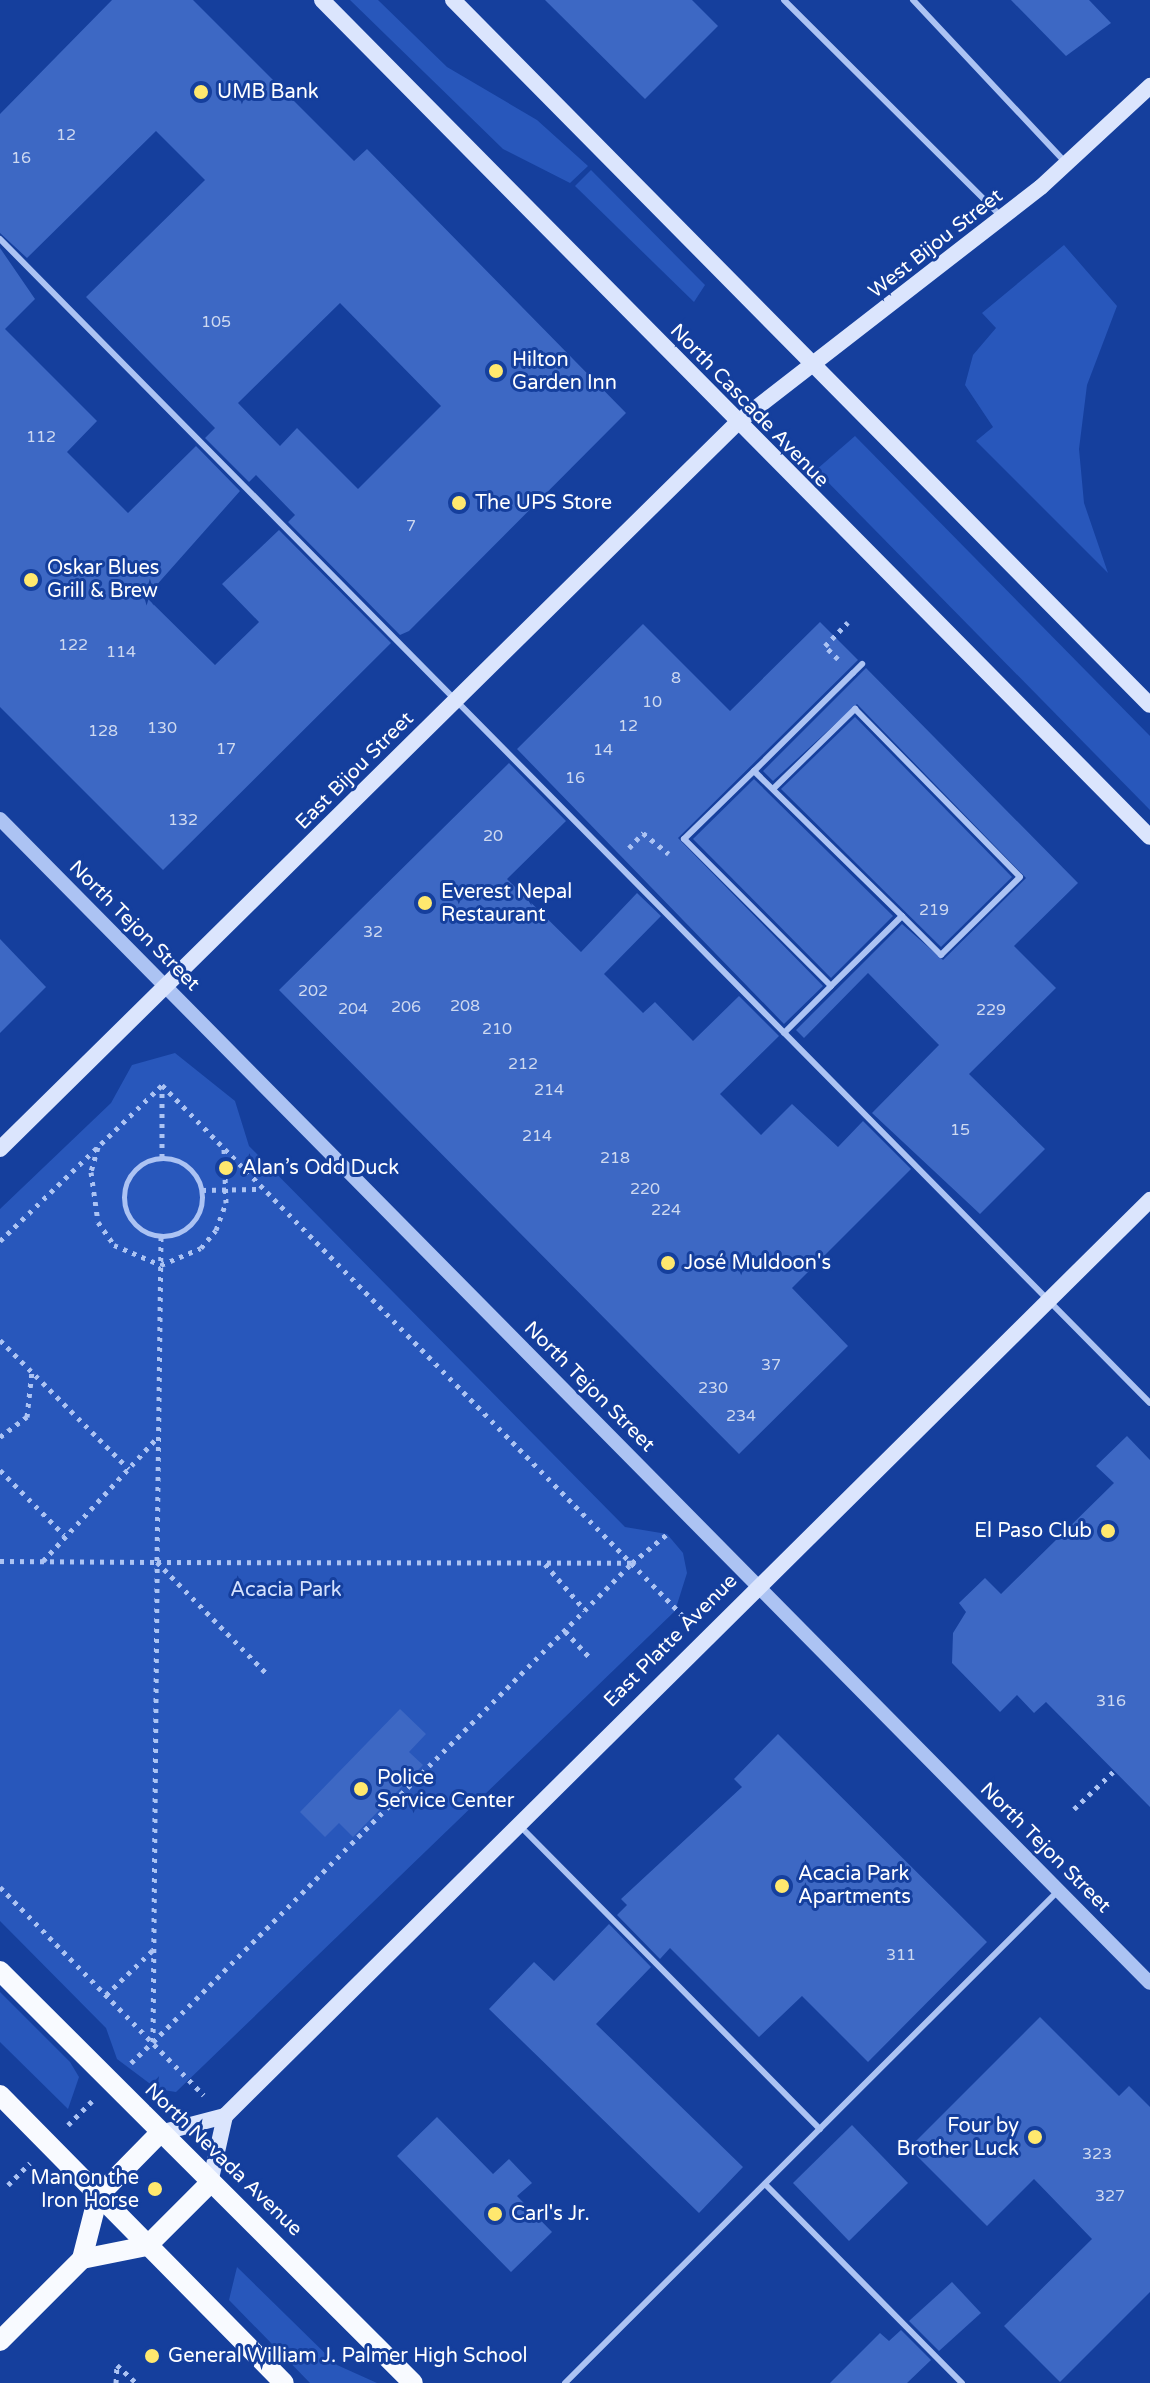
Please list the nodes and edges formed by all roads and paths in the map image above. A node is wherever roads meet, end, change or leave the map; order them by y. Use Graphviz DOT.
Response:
graph roads {
  1 [pos="322,0"];
  2 [pos="453,0"];
  3 [pos="784,0"];
  4 [pos="913,0"];
  5 [pos="1150,86"];
  6 [pos="1067,164"];
  7 [pos="1002,217"];
  8 [pos="0,239"];
  9 [pos="814,362"];
  10 [pos="738,422"];
  11 [pos="848,622"];
  12 [pos="862,664"];
  13 [pos="853,673"];
  14 [pos="455,699"];
  15 [pos="1150,705"];
  16 [pos="754,771"];
  17 [pos="773,789"];
  18 [pos="0,819"];
  19 [pos="1150,837"];
  20 [pos="684,839"];
  21 [pos="629,847"];
  22 [pos="902,916"];
  23 [pos="831,986"];
  24 [pos="165,987"];
  25 [pos="784,1033"];
  26 [pos="162,1085"];
  27 [pos="98,1147"];
  28 [pos="224,1148"];
  29 [pos="0,1149"];
  30 [pos="162,1157"];
  31 [pos="263,1189"];
  32 [pos="202,1190"];
  33 [pos="226,1190"];
  34 [pos="1150,1200"];
  35 [pos="161,1237"];
  36 [pos="0,1241"];
  37 [pos="161,1265"];
  38 [pos="1049,1301"];
  39 [pos="0,1340"];
  40 [pos="32,1370"];
  41 [pos="1150,1403"];
  42 [pos="159,1436"];
  43 [pos="0,1437"];
  44 [pos="129,1469"];
  45 [pos="0,1470"];
  46 [pos="667,1534"];
  47 [pos="64,1535"];
  48 [pos="0,1561"];
  49 [pos="43,1561"];
  50 [pos="157,1562"];
  51 [pos="632,1563"];
  52 [pos="544,1564"];
  53 [pos="759,1587"];
  54 [pos="585,1610"];
  55 [pos="565,1631"];
  56 [pos="706,1640"];
  57 [pos="591,1659"];
  58 [pos="268,1675"];
  59 [pos="1114,1771"];
  60 [pos="1074,1809"];
  61 [pos="519,1825"];
  62 [pos="0,1887"];
  63 [pos="1059,1891"];
  64 [pos="153,1950"];
  65 [pos="0,1971"];
  66 [pos="1150,1983"];
  67 [pos="106,1995"];
  68 [pos="153,2042"];
  69 [pos="110,2084"];
  70 [pos="0,2095"];
  71 [pos="225,2116"];
  72 [pos="820,2129"];
  73 [pos="160,2133"];
  74 [pos="49,2144"];
  75 [pos="210,2183"];
  76 [pos="765,2184"];
  77 [pos="8,2185"];
  78 [pos="98,2196"];
  79 [pos="147,2246"];
  80 [pos="82,2259"];
  81 [pos="0,2341"];
  82 [pos="116,2383"];
  83 [pos="136,2383"];
  84 [pos="284,2383"];
  85 [pos="413,2383"];
  86 [pos="565,2383"];
  87 [pos="962,2383"];
  1 -- 10 [label="main road, North Cascade Avenue"];
  2 -- 9 [label="main road"];
  3 -- 7 [label="lane"];
  4 -- 6 [label="lane"];
  5 -- 6 [label="main road, West Bijou Street"];
  6 -- 7 [label="main road, West Bijou Street"];
  7 -- 9 [label="main road, West Bijou Street"];
  8 -- 14 [label="lane"];
  9 -- 10 [label="main road, West Bijou Street"];
  9 -- 15 [label="main road"];
  10 -- 14 [label="main road, East Bijou Street"];
  10 -- 19 [label="main road, North Cascade Avenue"];
  11 -- 13 [label="path"];
  12 -- 13 [label="lane"];
  13 -- 16 [label="lane"];
  14 -- 24 [label="main road, East Bijou Street"];
  14 -- 25 [label="lane"];
  16 -- 17 [label="lane"];
  16 -- 20 [label="lane"];
  17 -- 22 [label="lane"];
  17 -- 22 [label="lane"];
  18 -- 24 [label="street, North Tejon Street"];
  20 -- 21 [label="path"];
  20 -- 23 [label="lane"];
  22 -- 23 [label="lane"];
  23 -- 25 [label="lane"];
  24 -- 29 [label="main road, East Bijou Street"];
  24 -- 53 [label="street, North Tejon Street"];
  25 -- 38 [label="lane"];
  26 -- 27 [label="path"];
  26 -- 28 [label="path"];
  26 -- 30 [label="path"];
  27 -- 36 [label="path"];
  27 -- 37 [label="path"];
  28 -- 31 [label="path"];
  28 -- 33 [label="path"];
  30 -- 32 [label="path"];
  30 -- 35 [label="path"];
  31 -- 33 [label="path"];
  31 -- 51 [label="path"];
  32 -- 33 [label="path"];
  32 -- 35 [label="path"];
  33 -- 37 [label="path"];
  34 -- 38 [label="main road, East Platte Avenue"];
  35 -- 37 [label="path"];
  37 -- 42 [label="path"];
  38 -- 41 [label="lane"];
  38 -- 53 [label="main road, East Platte Avenue"];
  39 -- 40 [label="path"];
  40 -- 43 [label="path"];
  40 -- 44 [label="path"];
  42 -- 44 [label="path"];
  42 -- 50 [label="path"];
  44 -- 47 [label="path"];
  45 -- 47 [label="path"];
  46 -- 51 [label="path"];
  47 -- 49 [label="path"];
  48 -- 49 [label="path"];
  49 -- 50 [label="path"];
  50 -- 52 [label="path"];
  50 -- 58 [label="path"];
  50 -- 64 [label="path"];
  51 -- 52 [label="path"];
  51 -- 54 [label="path"];
  51 -- 56 [label="path"];
  52 -- 54 [label="path"];
  53 -- 56 [label="main road, East Platte Avenue"];
  53 -- 63 [label="street, North Tejon Street"];
  54 -- 55 [label="path"];
  55 -- 57 [label="path"];
  55 -- 68 [label="path"];
  56 -- 61 [label="main road, East Platte Avenue"];
  59 -- 60 [label="path"];
  61 -- 71 [label="main road, East Platte Avenue"];
  61 -- 72 [label="lane"];
  62 -- 67 [label="path"];
  63 -- 66 [label="street, North Tejon Street"];
  63 -- 72 [label="lane"];
  64 -- 67 [label="path"];
  64 -- 68 [label="path"];
  65 -- 69 [label="main road, North Nevada Avenue"];
  67 -- 68 [label="path"];
  68 -- 69 [label="path"];
  68 -- 71 [label="path"];
  69 -- 73 [label="main road, North Nevada Avenue"];
  69 -- 74 [label="path"];
  70 -- 74 [label="main road"];
  71 -- 73 [label="main road"];
  71 -- 75 [label="main road"];
  72 -- 76 [label="lane"];
  73 -- 75 [label="main road, North Nevada Avenue"];
  73 -- 78 [label="main road"];
  74 -- 77 [label="path"];
  74 -- 78 [label="main road"];
  75 -- 79 [label="main road"];
  75 -- 85 [label="main road, North Nevada Avenue"];
  76 -- 86 [label="lane"];
  76 -- 87 [label="lane"];
  78 -- 79 [label="main road"];
  78 -- 80 [label="main road"];
  79 -- 80 [label="main road"];
  79 -- 84 [label="main road"];
  80 -- 81 [label="main road"];
  82 -- 83 [label="path"];
}
